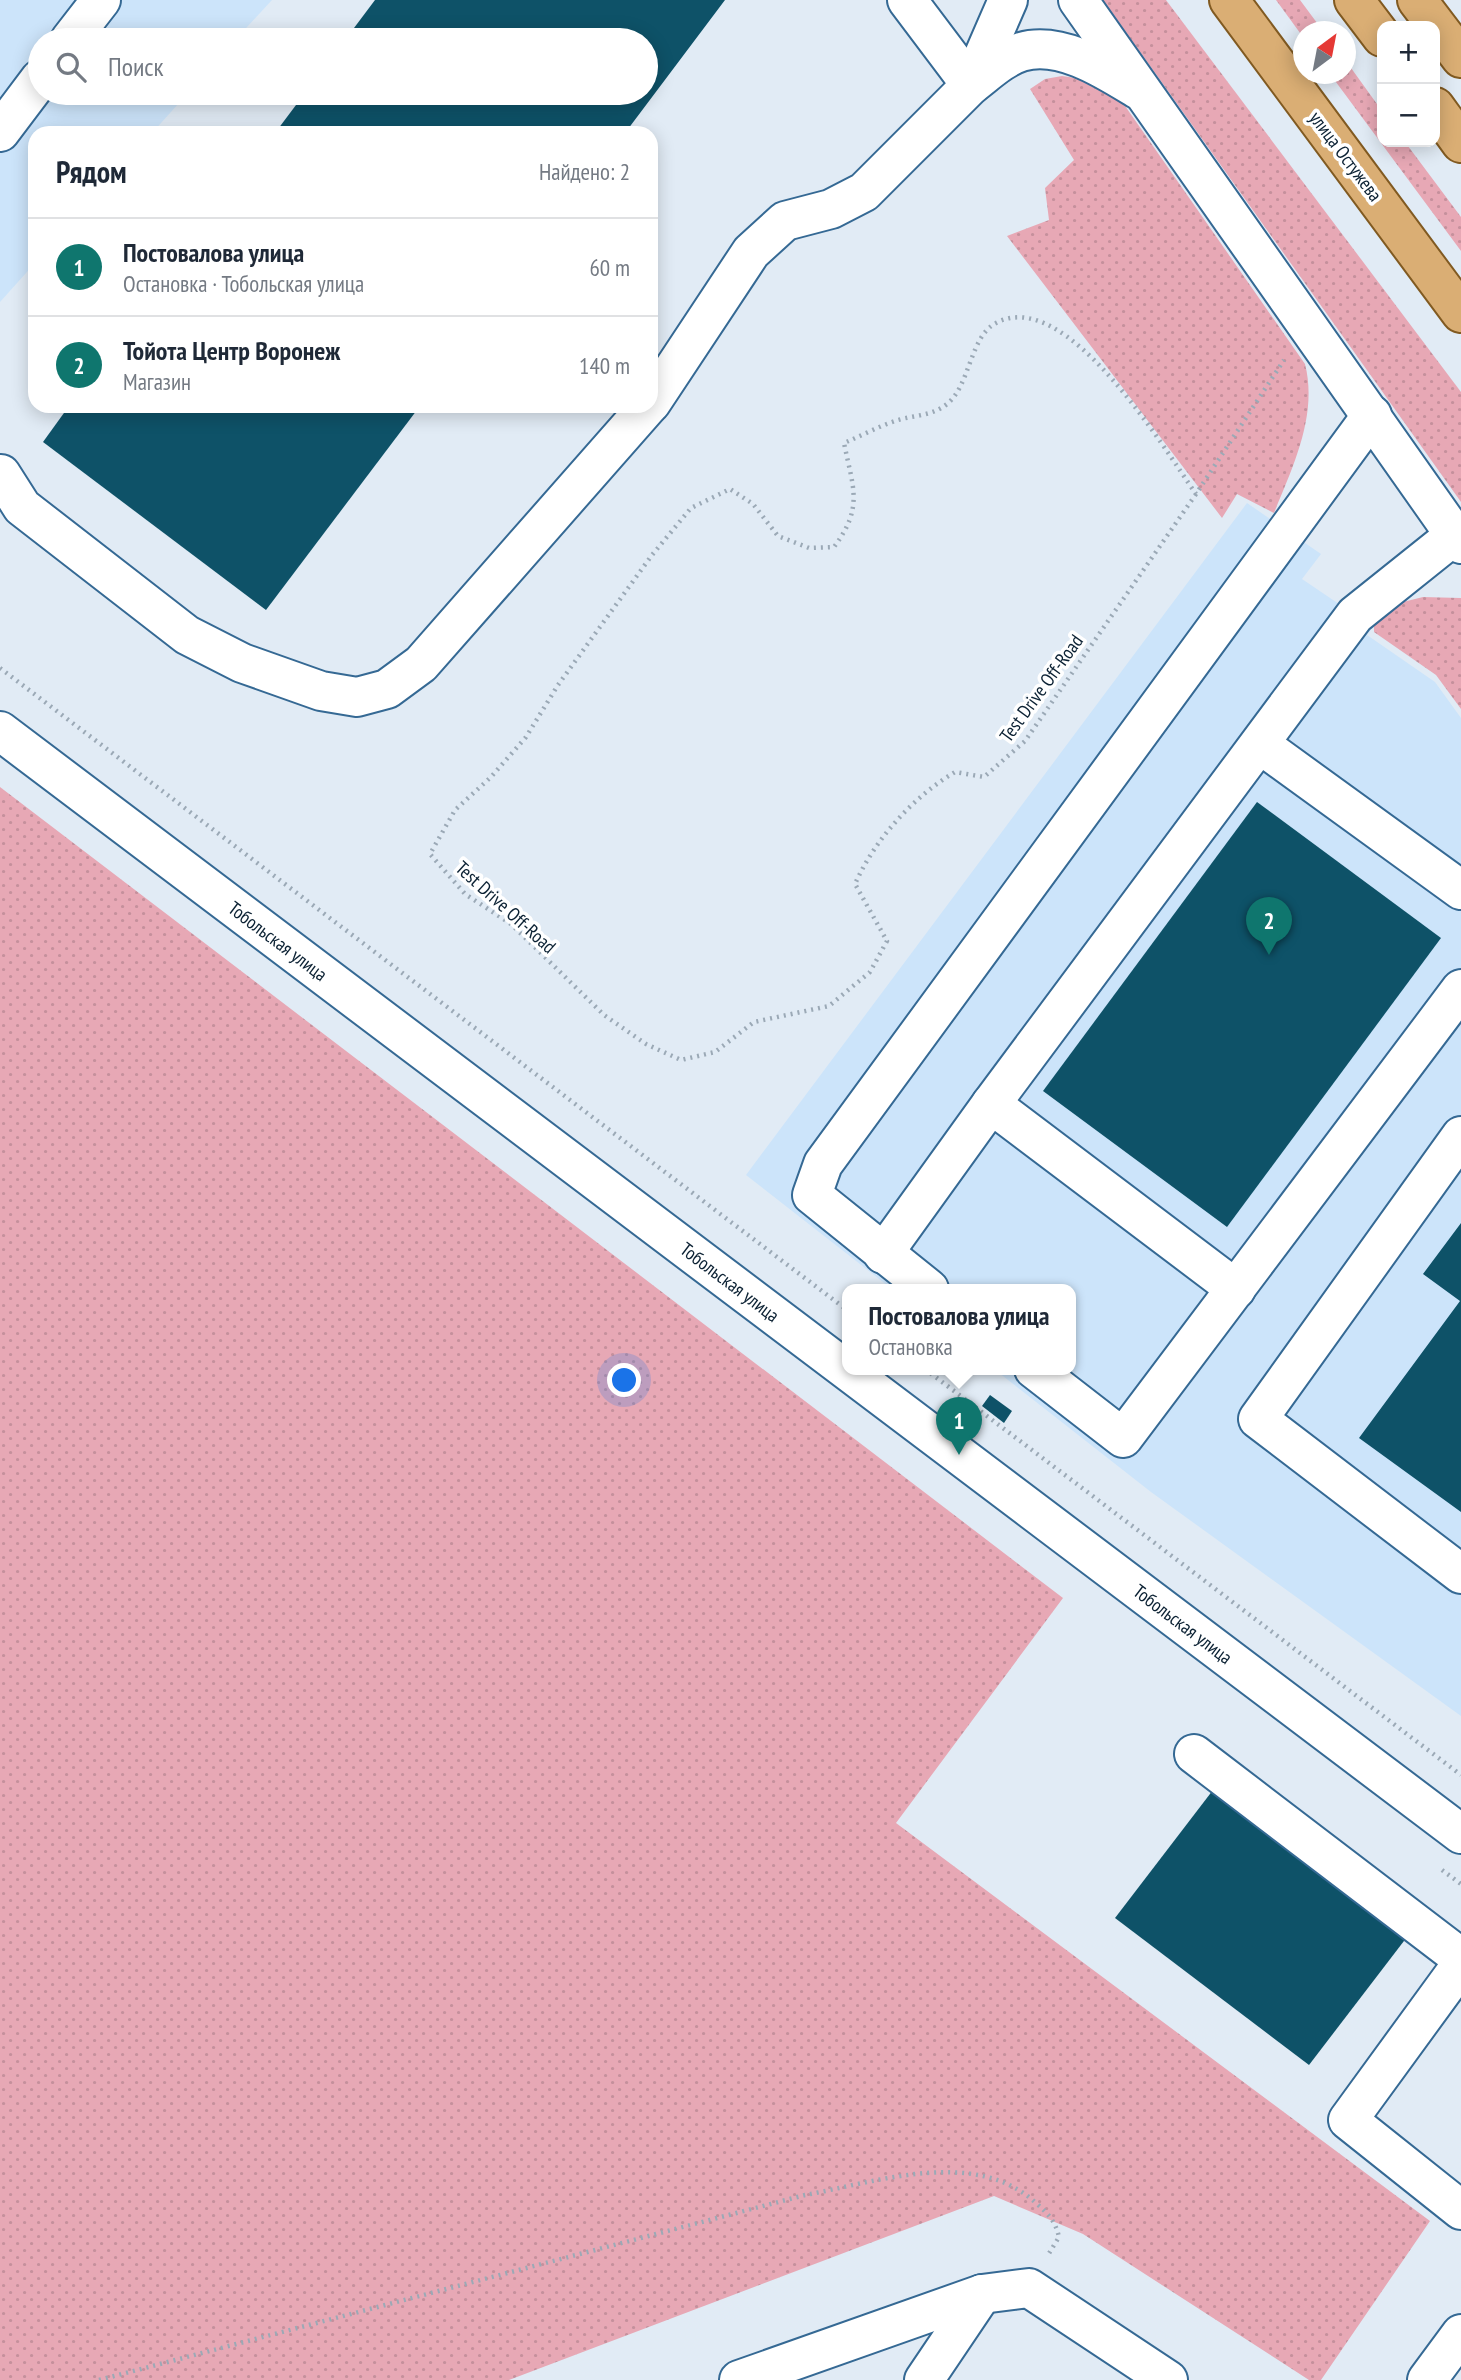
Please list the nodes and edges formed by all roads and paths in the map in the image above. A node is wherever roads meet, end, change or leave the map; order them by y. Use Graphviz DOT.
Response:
graph roads {
  1 [pos="101,0"];
  2 [pos="907,0"];
  3 [pos="1007,0"];
  4 [pos="1078,0"];
  5 [pos="1229,0"];
  6 [pos="1354,0"];
  7 [pos="1417,0"];
  8 [pos="79,28"];
  9 [pos="1377,30"];
  10 [pos="1461,58"];
  11 [pos="971,85"];
  12 [pos="1144,93"];
  13 [pos="28,95"];
  14 [pos="1440,114"];
  15 [pos="0,132"];
  16 [pos="1461,143"];
  17 [pos="1461,313"];
  18 [pos="1323,345"];
  19 [pos="658,393"];
  20 [pos="643,413"];
  21 [pos="1372,415"];
  22 [pos="1,474"];
  23 [pos="1196,494"];
  24 [pos="1458,540"];
  25 [pos="0,668"];
  26 [pos="0,731"];
  27 [pos="1261,745"];
  28 [pos="1461,890"];
  29 [pos="1461,989"];
  30 [pos="990,1104"];
  31 [pos="1461,1136"];
  32 [pos="883,1254"];
  33 [pos="922,1284"];
  34 [pos="1236,1289"];
  35 [pos="842,1306"];
  36 [pos="842,1367"];
  37 [pos="853,1375"];
  38 [pos="933,1375"];
  39 [pos="1042,1375"];
  40 [pos="1461,1574"];
  41 [pos="1194,1754"];
  42 [pos="1461,1776"];
  43 [pos="1461,1834"];
  44 [pos="1461,1958"];
  45 [pos="1461,1965"];
  46 [pos="1461,2210"];
  47 [pos="1029,2288"];
  48 [pos="982,2294"];
  49 [pos="1461,2334"];
  50 [pos="99,2380"];
  51 [pos="739,2380"];
  52 [pos="924,2380"];
  53 [pos="1168,2380"];
  54 [pos="1427,2380"];
  1 -- 8 [label="street"];
  2 -- 11 [label="street"];
  3 -- 11 [label="street"];
  4 -- 12 [label="street"];
  5 -- 17 [label="main road, улица Остужева"];
  6 -- 9 [label="main road"];
  7 -- 10 [label="main road"];
  11 -- 12 [label="street"];
  11 -- 19 [label="street"];
  12 -- 18 [label="street"];
  13 -- 15 [label="street"];
  14 -- 16 [label="main road"];
  18 -- 21 [label="street"];
  18 -- 23 [label="path, Test Drive Off-Road"];
  20 -- 22 [label="street"];
  21 -- 24 [label="street"];
  21 -- 32 [label="street"];
  23 -- 23 [label="path, Test Drive Off-Road"];
  24 -- 27 [label="street"];
  25 -- 35 [label="path"];
  26 -- 36 [label="street, Тобольская улица"];
  27 -- 28 [label="street"];
  27 -- 30 [label="street"];
  29 -- 34 [label="street"];
  30 -- 32 [label="street"];
  30 -- 34 [label="street"];
  31 -- 40 [label="street"];
  32 -- 33 [label="street"];
  34 -- 39 [label="street"];
  37 -- 43 [label="street, Тобольская улица"];
  38 -- 42 [label="path"];
  41 -- 44 [label="street"];
  45 -- 46 [label="street"];
  47 -- 48 [label="street"];
  47 -- 50 [label="path"];
  47 -- 53 [label="street"];
  48 -- 51 [label="street"];
  48 -- 52 [label="street"];
  49 -- 54 [label="street"];
}
